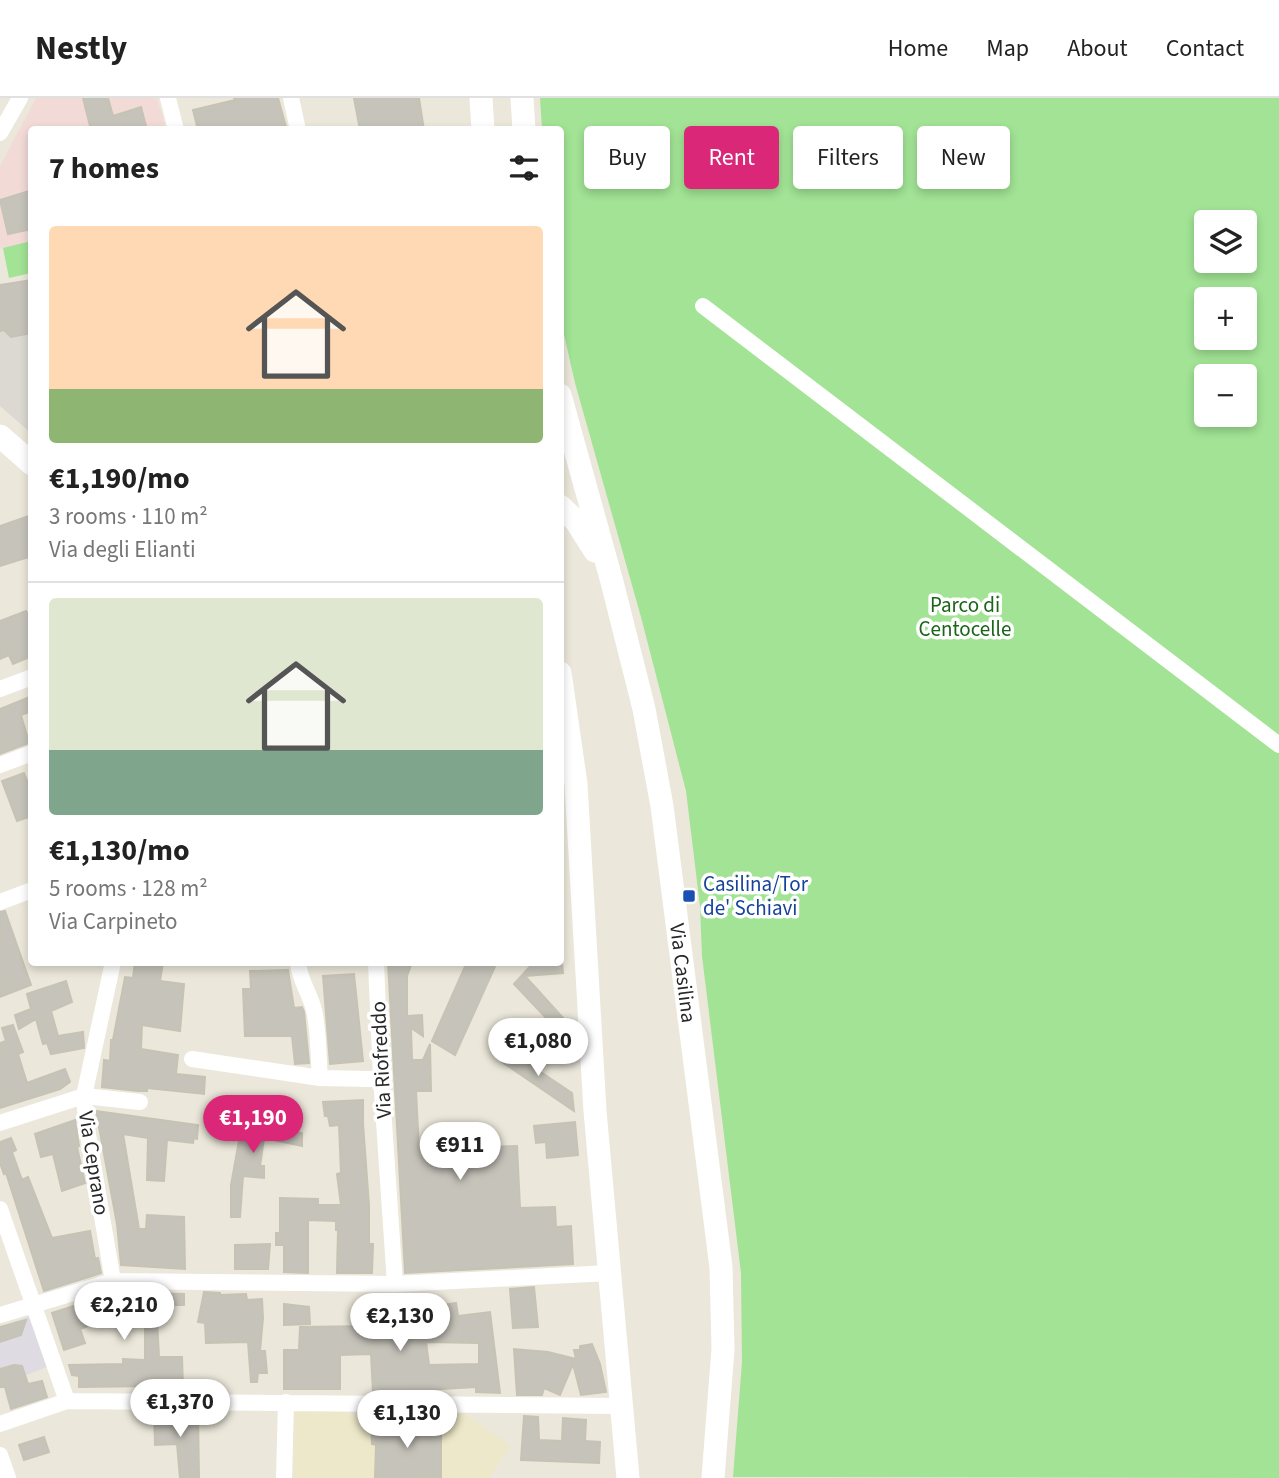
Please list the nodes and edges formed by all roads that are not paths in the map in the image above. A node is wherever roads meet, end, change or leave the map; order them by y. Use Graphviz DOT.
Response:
graph roads {
  1 [pos="20,98"];
  2 [pos="168,98"];
  3 [pos="291,98"];
  4 [pos="481,98"];
  5 [pos="522,98"];
  6 [pos="175,126"];
  7 [pos="297,126"];
  8 [pos="483,126"];
  9 [pos="524,126"];
  10 [pos="0,133"];
  11 [pos="704,306"];
  12 [pos="564,409"];
  13 [pos="0,436"];
  14 [pos="28,460"];
  15 [pos="564,510"];
  16 [pos="612,582"];
  17 [pos="28,678"];
  18 [pos="0,688"];
  19 [pos="564,701"];
  20 [pos="1279,745"];
  21 [pos="28,754"];
  22 [pos="0,765"];
  23 [pos="28,892"];
  24 [pos="0,902"];
  25 [pos="112,966"];
  26 [pos="298,966"];
  27 [pos="376,966"];
  28 [pos="192,1059"];
  29 [pos="320,1078"];
  30 [pos="370,1079"];
  31 [pos="85,1096"];
  32 [pos="140,1102"];
  33 [pos="0,1124"];
  34 [pos="0,1209"];
  35 [pos="610,1273"];
  36 [pos="113,1281"];
  37 [pos="396,1284"];
  38 [pos="33,1305"];
  39 [pos="0,1315"];
  40 [pos="68,1401"];
  41 [pos="286,1402"];
  42 [pos="623,1405"];
  43 [pos="0,1424"];
  44 [pos="0,1455"];
  45 [pos="8,1478"];
  46 [pos="284,1478"];
  47 [pos="628,1478"];
  48 [pos="713,1478"];
  1 -- 10 [label="street"];
  2 -- 6 [label="street"];
  3 -- 7 [label="street"];
  4 -- 8 [label="main road"];
  5 -- 9 [label="main road"];
  11 -- 20 [label="street"];
  12 -- 16 [label="main road, Via Casilina"];
  13 -- 14 [label="main road"];
  15 -- 16 [label="main road"];
  16 -- 48 [label="main road, Via Casilina"];
  17 -- 18 [label="street"];
  19 -- 35 [label="main road"];
  21 -- 22 [label="street"];
  23 -- 24 [label="street"];
  25 -- 31 [label="street, Via Ceprano"];
  26 -- 29 [label="street"];
  27 -- 37 [label="street, Via Riofreddo"];
  28 -- 29 [label="street"];
  29 -- 30 [label="street"];
  31 -- 32 [label="street"];
  31 -- 33 [label="street"];
  31 -- 36 [label="street, Via Ceprano"];
  34 -- 38 [label="street"];
  35 -- 37 [label="street"];
  35 -- 42 [label="main road"];
  36 -- 37 [label="street"];
  36 -- 38 [label="street"];
  38 -- 39 [label="street"];
  38 -- 40 [label="street"];
  40 -- 41 [label="street"];
  40 -- 43 [label="street"];
  41 -- 42 [label="street"];
  41 -- 46 [label="street"];
  42 -- 47 [label="main road"];
  44 -- 45 [label="street"];
}
